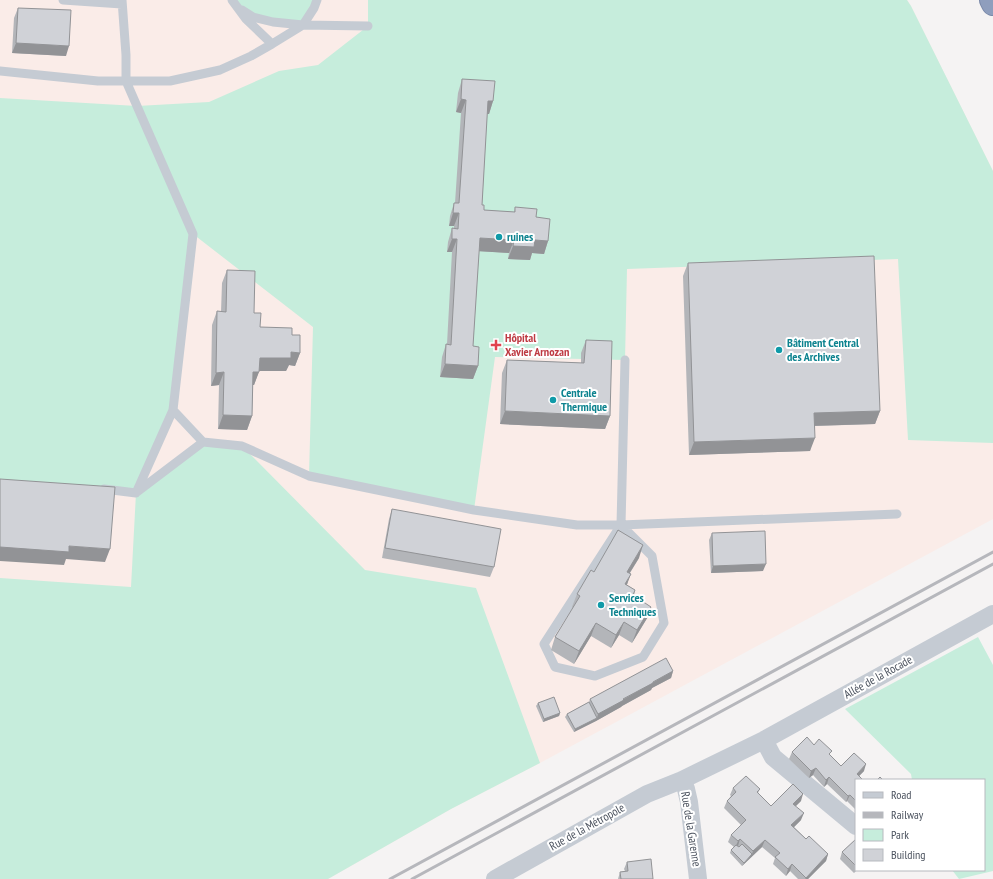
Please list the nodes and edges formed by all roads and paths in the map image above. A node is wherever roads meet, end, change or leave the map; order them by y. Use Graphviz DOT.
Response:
graph roads {
  1 [pos="63,0"];
  2 [pos="317,0"];
  3 [pos="991,0"];
  4 [pos="122,2"];
  5 [pos="234,3"];
  6 [pos="993,4"];
  7 [pos="303,25"];
  8 [pos="368,26"];
  9 [pos="272,44"];
  10 [pos="0,71"];
  11 [pos="126,81"];
  12 [pos="625,360"];
  13 [pos="173,410"];
  14 [pos="203,442"];
  15 [pos="98,489"];
  16 [pos="136,492"];
  17 [pos="897,514"];
  18 [pos="621,525"];
  19 [pos="993,614"];
  20 [pos="764,740"];
  21 [pos="682,780"];
  22 [pos="855,825"];
  23 [pos="495,879"];
  24 [pos="698,879"];
  1 -- 4 [label="lane"];
  2 -- 7 [label="lane"];
  3 -- 6 [label="highway"];
  4 -- 11 [label="lane"];
  5 -- 7 [label="lane"];
  5 -- 9 [label="lane"];
  7 -- 8 [label="lane"];
  7 -- 9 [label="lane"];
  9 -- 11 [label="lane"];
  10 -- 11 [label="lane"];
  11 -- 13 [label="lane"];
  12 -- 18 [label="lane"];
  13 -- 14 [label="lane"];
  13 -- 16 [label="lane"];
  14 -- 16 [label="lane"];
  14 -- 18 [label="lane"];
  15 -- 16 [label="lane"];
  17 -- 18 [label="lane"];
  18 -- 18 [label="lane"];
  19 -- 20 [label="street, Allée de la Rocade"];
  20 -- 21 [label="street, Allée de la Rocade"];
  20 -- 22 [label="street"];
  21 -- 23 [label="street, Rue de la Métropole"];
  21 -- 24 [label="street, Rue de la Garenne"];
}
